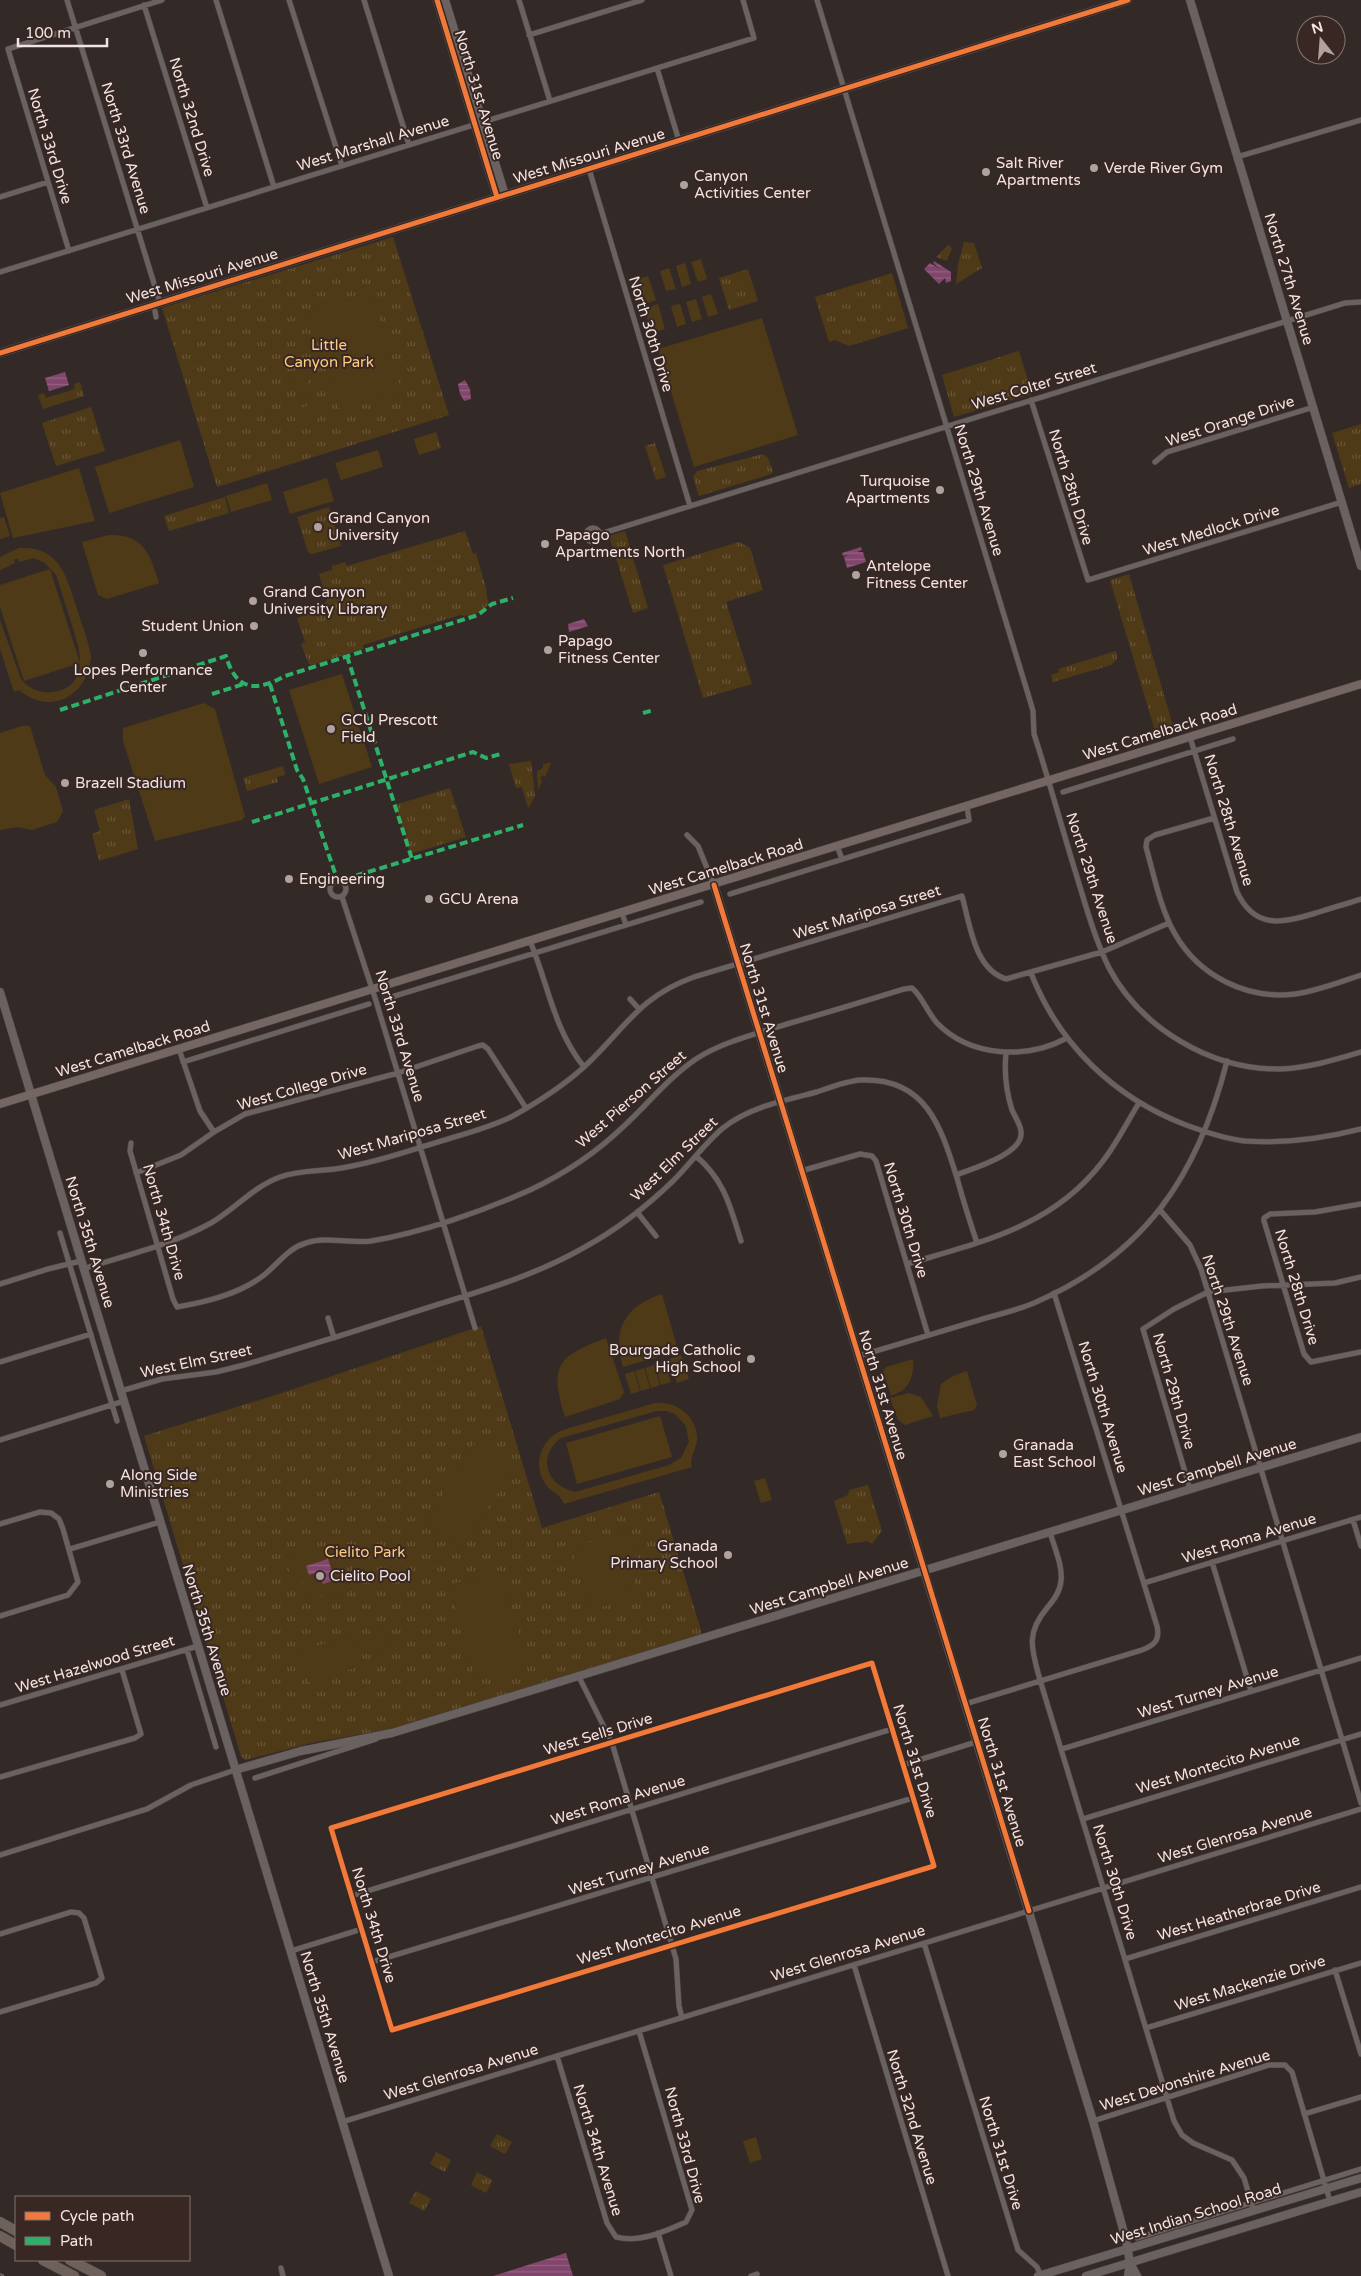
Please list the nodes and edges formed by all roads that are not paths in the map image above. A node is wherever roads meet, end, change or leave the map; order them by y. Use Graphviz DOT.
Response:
graph roads {
  1 [pos="67,0"];
  2 [pos="162,0"];
  3 [pos="216,0"];
  4 [pos="290,0"];
  5 [pos="364,0"];
  6 [pos="437,0"];
  7 [pos="445,0"];
  8 [pos="519,0"];
  9 [pos="642,0"];
  10 [pos="743,0"];
  11 [pos="817,0"];
  12 [pos="1128,0"];
  13 [pos="1190,0"];
  14 [pos="1116,2"];
  15 [pos="144,5"];
  16 [pos="446,17"];
  17 [pos="75,27"];
  18 [pos="529,35"];
  19 [pos="657,68"];
  20 [pos="844,89"];
  21 [pos="550,101"];
  22 [pos="1361,120"];
  23 [pos="479,124"];
  24 [pos="678,141"];
  25 [pos="409,145"];
  26 [pos="1237,157"];
  27 [pos="342,166"];
  28 [pos="588,169"];
  29 [pos="48,182"];
  30 [pos="274,187"];
  31 [pos="501,196"];
  32 [pos="0,197"];
  33 [pos="207,208"];
  34 [pos="138,230"];
  35 [pos="69,251"];
  36 [pos="0,272"];
  37 [pos="1361,302"];
  38 [pos="160,303"];
  39 [pos="1287,321"];
  40 [pos="0,353"];
  41 [pos="1031,400"];
  42 [pos="1314,407"];
  43 [pos="946,426"];
  44 [pos="1155,462"];
  45 [pos="1342,502"];
  46 [pos="690,506"];
  47 [pos="600,534"];
  48 [pos="1361,566"];
  49 [pos="1088,580"];
  50 [pos="1361,684"];
  51 [pos="1190,736"];
  52 [pos="1233,739"];
  53 [pos="1194,751"];
  54 [pos="1049,781"];
  55 [pos="1063,792"];
  56 [pos="967,806"];
  57 [pos="1214,818"];
  58 [pos="687,835"];
  59 [pos="838,846"];
  60 [pos="842,859"];
  61 [pos="714,885"];
  62 [pos="730,894"];
  63 [pos="342,896"];
  64 [pos="1361,899"];
  65 [pos="701,902"];
  66 [pos="622,913"];
  67 [pos="1169,923"];
  68 [pos="626,925"];
  69 [pos="530,942"];
  70 [pos="1102,952"];
  71 [pos="535,953"];
  72 [pos="738,964"];
  73 [pos="452,965"];
  74 [pos="1031,974"];
  75 [pos="1361,975"];
  76 [pos="456,978"];
  77 [pos="373,990"];
  78 [pos="0,992"];
  79 [pos="385,999"];
  80 [pos="630,999"];
  81 [pos="369,1004"];
  82 [pos="639,1009"];
  83 [pos="274,1020"];
  84 [pos="278,1032"];
  85 [pos="758,1033"];
  86 [pos="1067,1038"];
  87 [pos="179,1049"];
  88 [pos="1006,1052"];
  89 [pos="1361,1052"];
  90 [pos="1227,1061"];
  91 [pos="183,1062"];
  92 [pos="584,1067"];
  93 [pos="398,1074"];
  94 [pos="31,1094"];
  95 [pos="779,1103"];
  96 [pos="1139,1103"];
  97 [pos="0,1104"];
  98 [pos="526,1108"];
  99 [pos="1361,1129"];
  100 [pos="214,1132"];
  101 [pos="1206,1132"];
  102 [pos="131,1143"];
  103 [pos="420,1147"];
  104 [pos="696,1156"];
  105 [pos="800,1171"];
  106 [pos="136,1173"];
  107 [pos="956,1175"];
  108 [pos="1361,1204"];
  109 [pos="1160,1210"];
  110 [pos="637,1212"];
  111 [pos="443,1222"];
  112 [pos="60,1233"];
  113 [pos="656,1236"];
  114 [pos="740,1241"];
  115 [pos="976,1244"];
  116 [pos="158,1246"];
  117 [pos="70,1264"];
  118 [pos="907,1264"];
  119 [pos="82,1265"];
  120 [pos="1361,1277"];
  121 [pos="0,1284"];
  122 [pos="1284,1286"];
  123 [pos="1208,1292"];
  124 [pos="1054,1293"];
  125 [pos="465,1296"];
  126 [pos="177,1307"];
  127 [pos="328,1318"];
  128 [pos="475,1328"];
  129 [pos="91,1334"];
  130 [pos="928,1335"];
  131 [pos="334,1338"];
  132 [pos="1361,1352"];
  133 [pos="859,1356"];
  134 [pos="0,1362"];
  135 [pos="121,1391"];
  136 [pos="124,1401"];
  137 [pos="112,1405"];
  138 [pos="117,1421"];
  139 [pos="1361,1437"];
  140 [pos="0,1440"];
  141 [pos="1261,1468"];
  142 [pos="1190,1489"];
  143 [pos="1121,1510"];
  144 [pos="1361,1517"];
  145 [pos="1353,1520"];
  146 [pos="160,1522"];
  147 [pos="0,1524"];
  148 [pos="1050,1532"];
  149 [pos="1283,1540"];
  150 [pos="1361,1546"];
  151 [pos="70,1549"];
  152 [pos="1212,1562"];
  153 [pos="924,1571"];
  154 [pos="1144,1583"];
  155 [pos="0,1616"];
  156 [pos="198,1646"];
  157 [pos="187,1650"];
  158 [pos="1361,1658"];
  159 [pos="872,1663"];
  160 [pos="122,1670"];
  161 [pos="1322,1670"];
  162 [pos="579,1677"];
  163 [pos="1040,1680"];
  164 [pos="1251,1692"];
  165 [pos="0,1704"];
  166 [pos="965,1704"];
  167 [pos="892,1729"];
  168 [pos="392,1734"];
  169 [pos="1361,1734"];
  170 [pos="1342,1740"];
  171 [pos="976,1742"];
  172 [pos="612,1743"];
  173 [pos="216,1747"];
  174 [pos="1062,1749"];
  175 [pos="903,1764"];
  176 [pos="235,1770"];
  177 [pos="0,1776"];
  178 [pos="255,1778"];
  179 [pos="914,1798"];
  180 [pos="1361,1803"];
  181 [pos="632,1809"];
  182 [pos="1361,1809"];
  183 [pos="1083,1819"];
  184 [pos="331,1828"];
  185 [pos="0,1855"];
  186 [pos="934,1866"];
  187 [pos="652,1878"];
  188 [pos="1361,1887"];
  189 [pos="1104,1888"];
  190 [pos="351,1896"];
  191 [pos="1029,1911"];
  192 [pos="362,1929"];
  193 [pos="0,1934"];
  194 [pos="924,1943"];
  195 [pos="672,1944"];
  196 [pos="291,1951"];
  197 [pos="1125,1959"];
  198 [pos="372,1962"];
  199 [pos="1361,1962"];
  200 [pos="854,1965"];
  201 [pos="1335,1970"];
  202 [pos="0,2012"];
  203 [pos="682,2018"];
  204 [pos="1146,2028"];
  205 [pos="392,2030"];
  206 [pos="639,2031"];
  207 [pos="1361,2054"];
  208 [pos="557,2056"];
  209 [pos="1361,2097"];
  210 [pos="1167,2099"];
  211 [pos="1304,2114"];
  212 [pos="1093,2121"];
  213 [pos="342,2122"];
  214 [pos="1361,2170"];
  215 [pos="1361,2178"];
  216 [pos="1325,2184"];
  217 [pos="1361,2192"];
  218 [pos="1330,2201"];
  219 [pos="1252,2207"];
  220 [pos="0,2222"];
  221 [pos="15,2230"];
  222 [pos="658,2233"];
  223 [pos="0,2236"];
  224 [pos="1137,2238"];
  225 [pos="15,2244"];
  226 [pos="1127,2249"];
  227 [pos="45,2261"];
  228 [pos="72,2261"];
  229 [pos="1130,2262"];
  230 [pos="281,2268"];
  231 [pos="74,2276"];
  232 [pos="101,2276"];
  233 [pos="283,2276"];
  234 [pos="389,2276"];
  235 [pos="670,2276"];
  236 [pos="948,2276"];
  237 [pos="1040,2276"];
  238 [pos="1086,2276"];
  239 [pos="1128,2276"];
  240 [pos="1136,2276"];
  1 -- 17 [label="street, North 33rd Avenue"];
  2 -- 15 [label="street"];
  3 -- 30 [label="street"];
  4 -- 27 [label="street"];
  5 -- 25 [label="street"];
  6 -- 16 [label="street, North 31st Avenue"];
  7 -- 16 [label="street, North 31st Avenue"];
  8 -- 18 [label="street"];
  9 -- 18 [label="street"];
  10 -- 19 [label="street, West Marshall Avenue"];
  11 -- 20 [label="street, North 29th Avenue"];
  12 -- 14 [label="street, West Missouri Avenue"];
  13 -- 26 [label="street, North 27th Avenue"];
  14 -- 20 [label="street, West Missouri Avenue"];
  15 -- 17 [label="street"];
  15 -- 33 [label="street, North 32nd Drive"];
  16 -- 23 [label="street, North 31st Avenue"];
  17 -- 29 [label="street, North 33rd Drive"];
  17 -- 34 [label="street, North 33rd Avenue"];
  18 -- 21 [label="street"];
  19 -- 21 [label="street, West Marshall Avenue"];
  19 -- 24 [label="street"];
  20 -- 24 [label="street, West Missouri Avenue"];
  20 -- 43 [label="street, North 29th Avenue"];
  21 -- 23 [label="street, West Marshall Avenue"];
  22 -- 26 [label="street"];
  23 -- 25 [label="street, West Marshall Avenue"];
  23 -- 31 [label="street, North 31st Avenue"];
  24 -- 28 [label="street, West Missouri Avenue"];
  25 -- 27 [label="street, West Marshall Avenue"];
  26 -- 39 [label="street, North 27th Avenue"];
  27 -- 30 [label="street, West Marshall Avenue"];
  28 -- 31 [label="street, West Missouri Avenue"];
  28 -- 46 [label="street, North 30th Drive"];
  29 -- 32 [label="street"];
  29 -- 35 [label="street, North 33rd Drive"];
  30 -- 33 [label="street, West Marshall Avenue"];
  31 -- 38 [label="street, West Missouri Avenue"];
  33 -- 34 [label="street, West Marshall Avenue"];
  34 -- 35 [label="street, West Marshall Avenue"];
  34 -- 38 [label="street, North 33rd Avenue"];
  35 -- 36 [label="street, West Marshall Avenue"];
  37 -- 39 [label="street, West Colter Street"];
  38 -- 40 [label="street, West Missouri Avenue"];
  39 -- 41 [label="street, West Colter Street"];
  39 -- 42 [label="street, North 27th Avenue"];
  41 -- 43 [label="street, West Colter Street"];
  41 -- 49 [label="street, North 28th Drive"];
  42 -- 44 [label="street, West Orange Drive"];
  42 -- 45 [label="street, North 27th Avenue"];
  43 -- 46 [label="street, West Colter Street"];
  43 -- 54 [label="street, North 29th Avenue"];
  45 -- 48 [label="street, North 27th Avenue"];
  45 -- 49 [label="street, West Medlock Drive"];
  46 -- 47 [label="street, West Colter Street"];
  50 -- 51 [label="main road, West Camelback Road"];
  51 -- 53 [label="street, North 28th Avenue"];
  51 -- 54 [label="main road, West Camelback Road"];
  52 -- 53 [label="street, West Camelback Road"];
  53 -- 55 [label="street, West Camelback Road"];
  53 -- 57 [label="street, North 28th Avenue"];
  54 -- 56 [label="main road, West Camelback Road"];
  54 -- 70 [label="street, North 29th Avenue"];
  56 -- 59 [label="main road, West Camelback Road"];
  56 -- 60 [label="street, West Camelback Road"];
  57 -- 64 [label="street, North 28th Avenue"];
  57 -- 67 [label="street"];
  58 -- 61 [label="street, North 31st Avenue"];
  59 -- 60 [label="street"];
  59 -- 61 [label="main road, West Camelback Road"];
  60 -- 62 [label="street, West Camelback Road"];
  61 -- 66 [label="main road, West Camelback Road"];
  61 -- 72 [label="street, North 31st Avenue"];
  63 -- 77 [label="street, North 33rd Avenue"];
  65 -- 68 [label="street, West Camelback Road"];
  66 -- 68 [label="street"];
  66 -- 69 [label="main road, West Camelback Road"];
  67 -- 70 [label="street, West Mariposa Street"];
  67 -- 75 [label="street"];
  68 -- 71 [label="street, West Camelback Road"];
  69 -- 71 [label="street"];
  69 -- 73 [label="main road, West Camelback Road"];
  70 -- 74 [label="street, West Mariposa Street"];
  70 -- 90 [label="street, North 29th Avenue"];
  71 -- 76 [label="street, West Camelback Road"];
  71 -- 92 [label="street"];
  72 -- 74 [label="street, West Mariposa Street"];
  72 -- 82 [label="street, West Mariposa Street"];
  72 -- 85 [label="street, North 31st Avenue"];
  73 -- 76 [label="street"];
  73 -- 77 [label="main road, West Camelback Road"];
  74 -- 86 [label="street"];
  76 -- 79 [label="street, West Camelback Road"];
  77 -- 83 [label="main road, West Camelback Road"];
  77 -- 93 [label="street, North 33rd Avenue"];
  78 -- 94 [label="street, North 35th Avenue"];
  80 -- 82 [label="street"];
  81 -- 84 [label="street, West Camelback Road"];
  82 -- 92 [label="street, West Mariposa Street"];
  83 -- 84 [label="street"];
  83 -- 87 [label="main road, West Camelback Road"];
  84 -- 91 [label="street, West Camelback Road"];
  85 -- 88 [label="street, West Pierson Street"];
  85 -- 95 [label="street, North 31st Avenue"];
  85 -- 111 [label="street, West Pierson Street"];
  86 -- 88 [label="street, West Pierson Street"];
  86 -- 96 [label="street"];
  87 -- 91 [label="street"];
  87 -- 94 [label="main road, West Camelback Road"];
  88 -- 107 [label="street"];
  89 -- 90 [label="street, North 29th Avenue"];
  90 -- 101 [label="street"];
  91 -- 100 [label="street"];
  92 -- 98 [label="street, West Mariposa Street"];
  93 -- 98 [label="street, West College Drive"];
  93 -- 100 [label="street, West College Drive"];
  93 -- 103 [label="street, North 33rd Avenue"];
  94 -- 97 [label="main road, West Camelback Road"];
  94 -- 119 [label="street, North 35th Avenue"];
  95 -- 104 [label="street, West Elm Street"];
  95 -- 105 [label="street, North 31st Avenue"];
  95 -- 107 [label="street, West Elm Street"];
  96 -- 101 [label="street"];
  96 -- 115 [label="street"];
  98 -- 103 [label="street, West Mariposa Street"];
  99 -- 101 [label="street"];
  100 -- 106 [label="street, West College Drive"];
  101 -- 109 [label="street"];
  102 -- 106 [label="street, North 34th Drive"];
  103 -- 111 [label="street, North 33rd Avenue"];
  103 -- 116 [label="street, West Mariposa Street"];
  104 -- 110 [label="street, West Elm Street"];
  104 -- 114 [label="street"];
  105 -- 118 [label="street, North 30th Drive"];
  105 -- 133 [label="street, North 31st Avenue"];
  106 -- 116 [label="street, North 34th Drive"];
  107 -- 115 [label="street"];
  108 -- 122 [label="street, North 28th Drive"];
  109 -- 123 [label="street, North 29th Avenue"];
  109 -- 124 [label="street"];
  110 -- 113 [label="street"];
  110 -- 125 [label="street, West Elm Street"];
  111 -- 125 [label="street, North 33rd Avenue"];
  111 -- 126 [label="street, West Pierson Street"];
  112 -- 117 [label="street, North 35th Avenue"];
  115 -- 118 [label="street"];
  116 -- 119 [label="street, West Mariposa Street"];
  116 -- 126 [label="street, North 34th Drive"];
  117 -- 119 [label="street, West Mariposa Street"];
  117 -- 121 [label="street, West Mariposa Street"];
  117 -- 129 [label="street, North 35th Avenue"];
  118 -- 130 [label="street, North 30th Drive"];
  119 -- 135 [label="street, North 35th Avenue"];
  120 -- 122 [label="street"];
  122 -- 123 [label="street"];
  122 -- 132 [label="street, North 28th Drive"];
  123 -- 141 [label="street, North 29th Avenue"];
  123 -- 142 [label="street, North 29th Drive"];
  124 -- 130 [label="street"];
  124 -- 143 [label="street, North 30th Avenue"];
  125 -- 128 [label="street, North 33rd Avenue"];
  125 -- 131 [label="street, West Elm Street"];
  127 -- 131 [label="street"];
  129 -- 134 [label="street"];
  129 -- 137 [label="street, North 35th Avenue"];
  130 -- 133 [label="street"];
  131 -- 135 [label="street, West Elm Street"];
  133 -- 153 [label="street, North 31st Avenue"];
  135 -- 136 [label="street, North 35th Avenue"];
  136 -- 137 [label="street"];
  136 -- 146 [label="street, North 35th Avenue"];
  137 -- 138 [label="street, North 35th Avenue"];
  137 -- 140 [label="street"];
  139 -- 141 [label="street, West Campbell Avenue"];
  141 -- 142 [label="street, West Campbell Avenue"];
  141 -- 149 [label="street, North 29th Avenue"];
  142 -- 143 [label="street, West Campbell Avenue"];
  143 -- 148 [label="street, West Campbell Avenue"];
  143 -- 154 [label="street, North 30th Avenue"];
  144 -- 145 [label="street, West Roma Avenue"];
  145 -- 149 [label="street, West Roma Avenue"];
  145 -- 150 [label="street"];
  146 -- 151 [label="street"];
  146 -- 156 [label="street, North 35th Avenue"];
  147 -- 151 [label="street"];
  148 -- 153 [label="street, West Campbell Avenue"];
  148 -- 163 [label="street, North 30th Drive"];
  149 -- 152 [label="street, West Roma Avenue"];
  149 -- 161 [label="street, North 29th Avenue"];
  151 -- 155 [label="street"];
  152 -- 154 [label="street, West Roma Avenue"];
  152 -- 164 [label="street"];
  153 -- 162 [label="street, West Campbell Avenue"];
  153 -- 166 [label="street, North 31st Avenue"];
  154 -- 163 [label="street, North 30th Avenue"];
  156 -- 157 [label="street, West Hazelwood Street"];
  156 -- 176 [label="street, North 35th Avenue"];
  157 -- 160 [label="street, West Hazelwood Street"];
  157 -- 173 [label="street"];
  158 -- 161 [label="street, West Turney Avenue"];
  159 -- 167 [label="street, North 31st Drive"];
  159 -- 172 [label="street, West Sells Drive"];
  160 -- 165 [label="street, West Hazelwood Street"];
  160 -- 177 [label="street"];
  161 -- 164 [label="street, West Turney Avenue"];
  161 -- 170 [label="street, North 29th Avenue"];
  162 -- 168 [label="street, West Campbell Avenue"];
  162 -- 172 [label="street"];
  163 -- 166 [label="street"];
  163 -- 174 [label="street, North 30th Drive"];
  164 -- 174 [label="street, West Turney Avenue"];
  166 -- 171 [label="street, North 31st Avenue"];
  167 -- 175 [label="street, North 31st Drive"];
  167 -- 181 [label="street, West Roma Avenue"];
  168 -- 176 [label="street, West Campbell Avenue"];
  168 -- 178 [label="street, West Campbell Avenue"];
  169 -- 170 [label="street, West Montecito Avenue"];
  170 -- 180 [label="street, North 29th Avenue"];
  170 -- 183 [label="street, West Montecito Avenue"];
  171 -- 175 [label="street"];
  171 -- 191 [label="street, North 31st Avenue"];
  172 -- 181 [label="street"];
  172 -- 184 [label="street, West Sells Drive"];
  174 -- 183 [label="street, North 30th Drive"];
  175 -- 179 [label="street, North 31st Drive"];
  176 -- 185 [label="street, West Campbell Avenue"];
  176 -- 196 [label="street, North 35th Avenue"];
  179 -- 186 [label="street, North 31st Drive"];
  179 -- 187 [label="street, West Turney Avenue"];
  181 -- 187 [label="street"];
  181 -- 190 [label="street, West Roma Avenue"];
  182 -- 189 [label="street, West Glenrosa Avenue"];
  183 -- 189 [label="street, North 30th Drive"];
  184 -- 190 [label="street, North 34th Drive"];
  186 -- 195 [label="street, West Montecito Avenue"];
  187 -- 195 [label="street"];
  187 -- 198 [label="street, West Turney Avenue"];
  188 -- 197 [label="street, West Heatherbrae Drive"];
  189 -- 191 [label="street, West Glenrosa Avenue"];
  189 -- 197 [label="street, North 30th Drive"];
  190 -- 192 [label="street, North 34th Drive"];
  191 -- 194 [label="street, West Glenrosa Avenue"];
  191 -- 212 [label="street, North 31st Avenue"];
  192 -- 196 [label="street"];
  192 -- 198 [label="street, North 34th Drive"];
  193 -- 202 [label="street"];
  194 -- 200 [label="street, West Glenrosa Avenue"];
  194 -- 237 [label="street, North 31st Drive"];
  195 -- 203 [label="street"];
  195 -- 205 [label="street, West Montecito Avenue"];
  196 -- 213 [label="street, North 35th Avenue"];
  197 -- 204 [label="street, North 30th Drive"];
  198 -- 205 [label="street, North 34th Drive"];
  199 -- 201 [label="street, West Mackenzie Drive"];
  200 -- 203 [label="street, West Glenrosa Avenue"];
  200 -- 236 [label="street, North 32nd Avenue"];
  201 -- 204 [label="street, West Mackenzie Drive"];
  201 -- 207 [label="street"];
  203 -- 206 [label="street, West Glenrosa Avenue"];
  204 -- 210 [label="street, North 30th Drive"];
  206 -- 208 [label="street, West Glenrosa Avenue"];
  206 -- 222 [label="street, North 33rd Drive"];
  208 -- 213 [label="street, West Glenrosa Avenue"];
  208 -- 222 [label="street, North 34th Avenue"];
  209 -- 211 [label="street"];
  210 -- 211 [label="street, West Devonshire Avenue"];
  210 -- 212 [label="street, West Devonshire Avenue"];
  210 -- 219 [label="street, North 30th Drive"];
  211 -- 216 [label="street"];
  212 -- 226 [label="street, North 31st Avenue"];
  213 -- 234 [label="street, North 35th Avenue"];
  214 -- 216 [label="street, West Indian School Road"];
  215 -- 216 [label="street, West Indian School Road"];
  216 -- 218 [label="street"];
  216 -- 219 [label="street, West Indian School Road"];
  217 -- 218 [label="street, West Indian School Road"];
  218 -- 229 [label="street, West Indian School Road"];
  219 -- 224 [label="street, West Indian School Road"];
  219 -- 226 [label="street, West Indian School Road"];
  220 -- 221 [label="highway"];
  222 -- 235 [label="street"];
  223 -- 225 [label="highway"];
  226 -- 229 [label="street, North 31st Avenue"];
  226 -- 237 [label="street, West Indian School Road"];
  227 -- 231 [label="highway"];
  228 -- 232 [label="highway"];
  229 -- 238 [label="street, West Indian School Road"];
  229 -- 239 [label="street, North 31st Avenue"];
  229 -- 240 [label="street, North 31st Avenue"];
  230 -- 233 [label="street"];
}
